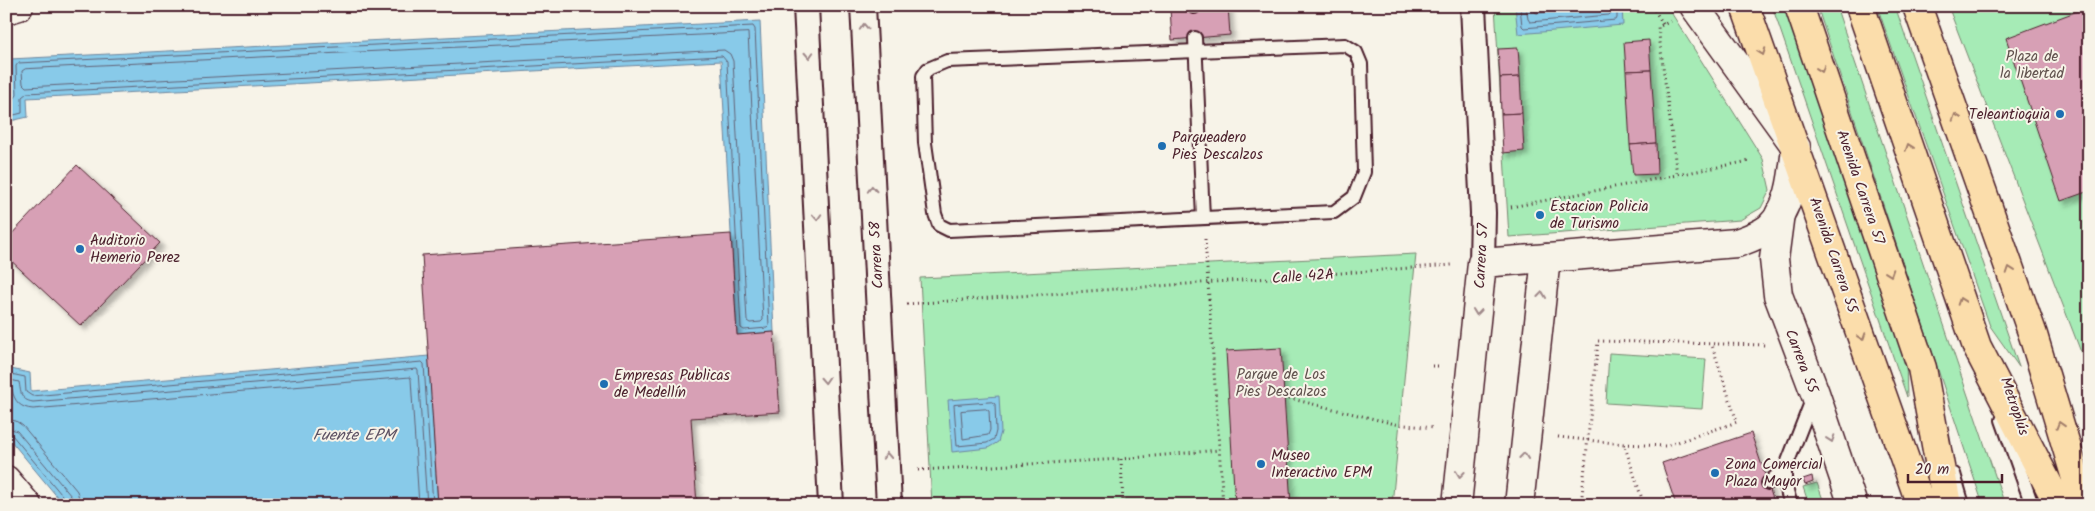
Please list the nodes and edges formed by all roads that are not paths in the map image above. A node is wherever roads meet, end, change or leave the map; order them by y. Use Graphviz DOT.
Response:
graph roads {
  1 [pos="19,6"];
  2 [pos="806,6"];
  3 [pos="863,6"];
  4 [pos="1473,6"];
  5 [pos="1694,6"];
  6 [pos="1745,6"];
  7 [pos="1800,6"];
  8 [pos="1860,6"];
  9 [pos="1917,6"];
  10 [pos="6,10"];
  11 [pos="1195,38"];
  12 [pos="1196,52"];
  13 [pos="1796,148"];
  14 [pos="1780,213"];
  15 [pos="1203,218"];
  16 [pos="1727,244"];
  17 [pos="1546,258"];
  18 [pos="1482,264"];
  19 [pos="1778,295"];
  20 [pos="1977,347"];
  21 [pos="1922,368"];
  22 [pos="1814,393"];
  23 [pos="1785,469"];
  24 [pos="2080,469"];
  25 [pos="6,480"];
  26 [pos="1768,483"];
  27 [pos="27,505"];
  28 [pos="831,505"];
  29 [pos="889,505"];
  30 [pos="1457,505"];
  31 [pos="1519,505"];
  32 [pos="1792,505"];
  33 [pos="1853,505"];
  34 [pos="1921,505"];
  35 [pos="1947,505"];
  36 [pos="1963,505"];
  37 [pos="2032,505"];
  38 [pos="2059,505"];
  39 [pos="2084,505"];
  1 -- 10 [label="street"];
  2 -- 28 [label="street, one-way"];
  29 -- 3 [label="street, Carrera 58, one-way"];
  4 -- 18 [label="street, Carrera 57"];
  5 -- 13 [label="street"];
  6 -- 13 [label="main road, Avenida Carrera 55, one-way"];
  7 -- 21 [label="main road, Avenida Carrera 57, one-way"];
  20 -- 8 [label="main road, one-way"];
  24 -- 9 [label="main road, one-way"];
  11 -- 12 [label="lane"];
  12 -- 15 [label="lane"];
  12 -- 15 [label="lane"];
  12 -- 15 [label="lane"];
  13 -- 14 [label="street"];
  13 -- 34 [label="main road, Avenida Carrera 55, one-way"];
  14 -- 16 [label="street"];
  14 -- 19 [label="street, Carrera 55"];
  16 -- 17 [label="street"];
  16 -- 19 [label="street"];
  17 -- 18 [label="street"];
  31 -- 17 [label="street, one-way"];
  18 -- 30 [label="street, Carrera 57, one-way"];
  19 -- 22 [label="street, Carrera 55"];
  20 -- 37 [label="lane, Metroplús"];
  20 -- 38 [label="main road"];
  21 -- 35 [label="main road"];
  21 -- 36 [label="lane"];
  22 -- 23 [label="lane"];
  22 -- 33 [label="street, Carrera 55, one-way"];
  23 -- 26 [label="lane"];
  23 -- 32 [label="lane"];
  24 -- 39 [label="main road"];
  25 -- 27 [label="street"];
}
